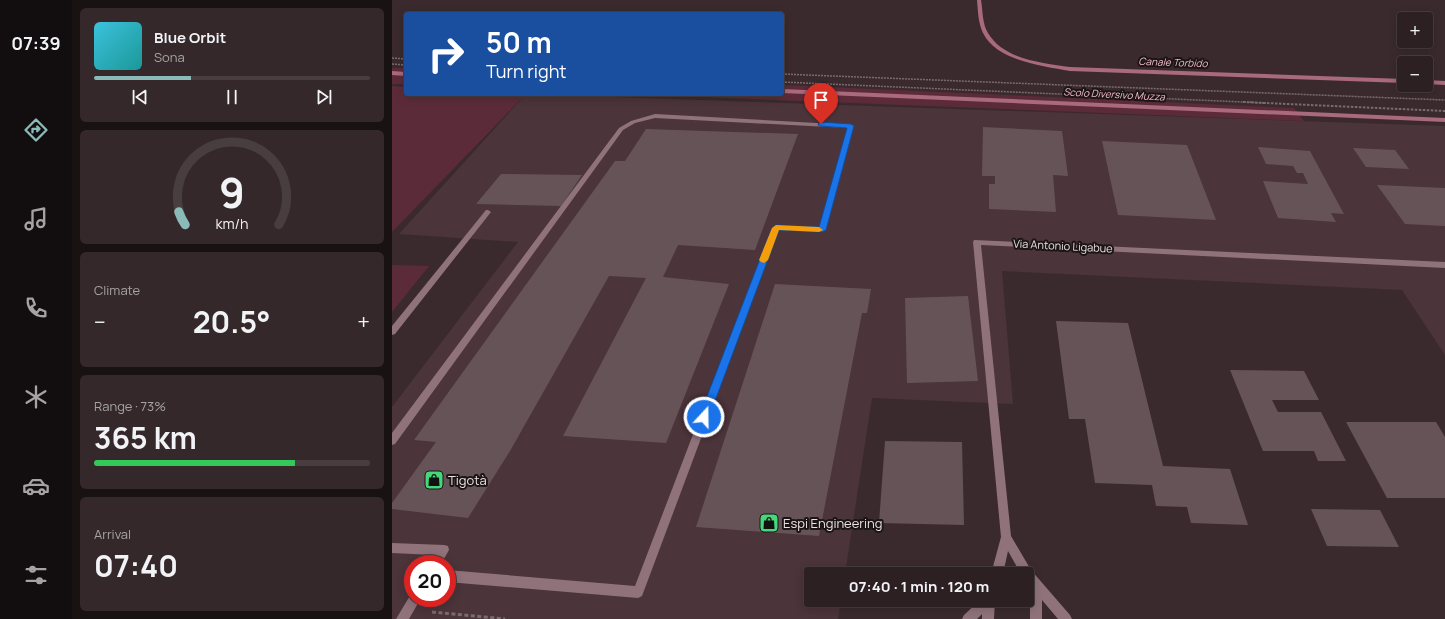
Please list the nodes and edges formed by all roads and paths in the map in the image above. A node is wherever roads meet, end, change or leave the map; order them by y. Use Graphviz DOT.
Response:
graph roads {
  1 [pos="392,58"];
  2 [pos="404,58"];
  3 [pos="392,64"];
  4 [pos="404,65"];
  5 [pos="784,74"];
  6 [pos="784,82"];
  7 [pos="1445,100"];
  8 [pos="1445,111"];
  9 [pos="488,212"];
  10 [pos="1445,265"];
  11 [pos="392,332"];
  12 [pos="392,442"];
  13 [pos="1006,537"];
  14 [pos="392,548"];
  15 [pos="441,555"];
  16 [pos="999,567"];
  17 [pos="1023,567"];
  18 [pos="456,577"];
  19 [pos="1034,582"];
  20 [pos="1034,591"];
  21 [pos="981,607"];
  22 [pos="989,607"];
  23 [pos="405,614"];
  24 [pos="505,619"];
  25 [pos="968,619"];
  26 [pos="988,619"];
  27 [pos="1036,619"];
  28 [pos="1066,619"];
  1 -- 2 [label="path"];
  3 -- 4 [label="path"];
  5 -- 7 [label="path"];
  6 -- 8 [label="path"];
  9 -- 11 [label="street"];
  10 -- 13 [label="street, Via Antonio Ligabue"];
  12 -- 18 [label="street"];
  13 -- 16 [label="street, Via Antonio Ligabue"];
  13 -- 17 [label="street, Via Antonio Ligabue"];
  14 -- 15 [label="street"];
  19 -- 28 [label="street, Via Antonio Ligabue"];
  20 -- 27 [label="street, Via Antonio Ligabue"];
  21 -- 25 [label="street"];
  22 -- 26 [label="street"];
  23 -- 24 [label="path"];
}
